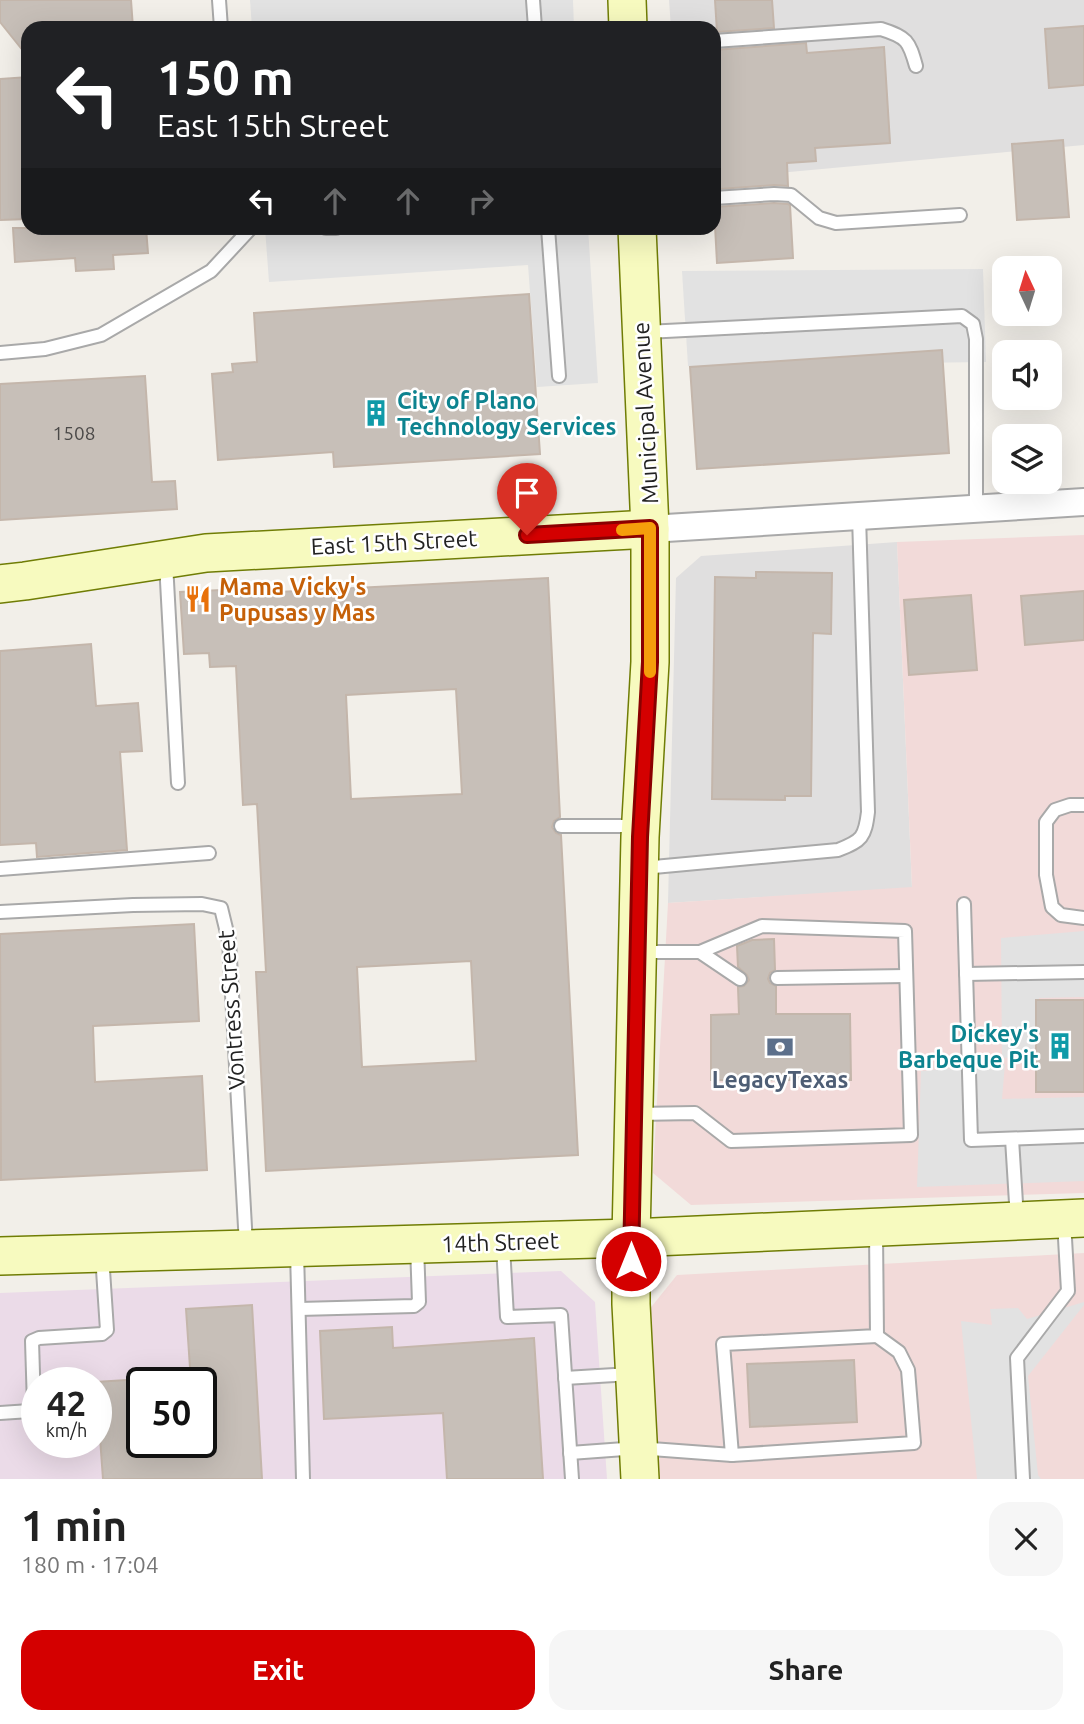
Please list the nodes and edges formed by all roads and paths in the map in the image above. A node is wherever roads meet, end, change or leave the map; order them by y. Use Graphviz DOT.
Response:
graph roads {
  1 [pos="219,0"];
  2 [pos="533,0"];
  3 [pos="627,0"];
  4 [pos="220,21"];
  5 [pos="534,21"];
  6 [pos="628,21"];
  7 [pos="721,40"];
  8 [pos="916,66"];
  9 [pos="721,198"];
  10 [pos="960,215"];
  11 [pos="244,235"];
  12 [pos="549,235"];
  13 [pos="637,235"];
  14 [pos="642,332"];
  15 [pos="0,353"];
  16 [pos="559,376"];
  17 [pos="1084,502"];
  18 [pos="976,509"];
  19 [pos="859,516"];
  20 [pos="650,528"];
  21 [pos="165,559"];
  22 [pos="0,584"];
  23 [pos="178,783"];
  24 [pos="1084,805"];
  25 [pos="561,826"];
  26 [pos="640,826"];
  27 [pos="209,853"];
  28 [pos="639,868"];
  29 [pos="0,869"];
  30 [pos="964,904"];
  31 [pos="0,912"];
  32 [pos="1084,918"];
  33 [pos="637,952"];
  34 [pos="700,952"];
  35 [pos="1084,972"];
  36 [pos="966,974"];
  37 [pos="906,976"];
  38 [pos="777,978"];
  39 [pos="740,979"];
  40 [pos="634,1114"];
  41 [pos="1084,1136"];
  42 [pos="1012,1139"];
  43 [pos="1074,1218"];
  44 [pos="1017,1221"];
  45 [pos="876,1227"];
  46 [pos="631,1238"];
  47 [pos="503,1241"];
  48 [pos="417,1244"];
  49 [pos="297,1248"];
  50 [pos="246,1249"];
  51 [pos="102,1253"];
  52 [pos="0,1256"];
  53 [pos="299,1310"];
  54 [pos="877,1336"];
  55 [pos="635,1374"];
  56 [pos="565,1378"];
  57 [pos="0,1413"];
  58 [pos="570,1452"];
  59 [pos="732,1455"];
  60 [pos="639,1463"];
  61 [pos="303,1479"];
  62 [pos="572,1479"];
  63 [pos="1023,1479"];
  1 -- 4 [label="lane"];
  2 -- 5 [label="lane"];
  3 -- 6 [label="main road"];
  7 -- 8 [label="lane"];
  9 -- 10 [label="lane"];
  11 -- 15 [label="lane"];
  12 -- 16 [label="lane"];
  13 -- 14 [label="main road, Municipal Avenue"];
  14 -- 18 [label="lane"];
  14 -- 20 [label="main road, Municipal Avenue"];
  17 -- 18 [label="street, East 15th Street"];
  18 -- 19 [label="street, East 15th Street"];
  19 -- 20 [label="street, East 15th Street"];
  19 -- 28 [label="lane"];
  20 -- 21 [label="main road, East 15th Street"];
  20 -- 26 [label="main road, Municipal Avenue"];
  21 -- 22 [label="main road, East 15th Street"];
  21 -- 23 [label="lane"];
  24 -- 32 [label="lane"];
  25 -- 26 [label="lane"];
  26 -- 28 [label="main road, Municipal Avenue"];
  27 -- 29 [label="lane"];
  28 -- 33 [label="main road, Municipal Avenue"];
  30 -- 36 [label="lane"];
  31 -- 50 [label="lane, Vontress Street"];
  33 -- 34 [label="lane"];
  33 -- 40 [label="main road, Municipal Avenue"];
  34 -- 37 [label="lane"];
  34 -- 39 [label="lane"];
  35 -- 36 [label="lane"];
  36 -- 42 [label="lane"];
  37 -- 38 [label="lane"];
  37 -- 40 [label="lane"];
  40 -- 46 [label="main road, Municipal Avenue"];
  41 -- 42 [label="lane"];
  42 -- 44 [label="lane"];
  43 -- 44 [label="main road, 14th Street"];
  43 -- 63 [label="lane"];
  44 -- 45 [label="main road, 14th Street"];
  45 -- 46 [label="main road, 14th Street"];
  45 -- 54 [label="lane"];
  46 -- 47 [label="main road, 14th Street"];
  46 -- 55 [label="main road, Municipal Avenue"];
  47 -- 48 [label="main road, 14th Street"];
  47 -- 56 [label="lane"];
  48 -- 49 [label="main road, 14th Street"];
  48 -- 53 [label="lane"];
  49 -- 50 [label="main road, 14th Street"];
  49 -- 53 [label="lane"];
  50 -- 51 [label="main road, 14th Street"];
  51 -- 52 [label="main road, 14th Street"];
  51 -- 57 [label="lane"];
  53 -- 61 [label="lane"];
  54 -- 59 [label="lane"];
  54 -- 59 [label="lane"];
  55 -- 56 [label="lane"];
  55 -- 60 [label="main road, Municipal Avenue"];
  56 -- 58 [label="lane"];
  58 -- 60 [label="lane"];
  58 -- 62 [label="lane"];
  59 -- 60 [label="lane"];
}
